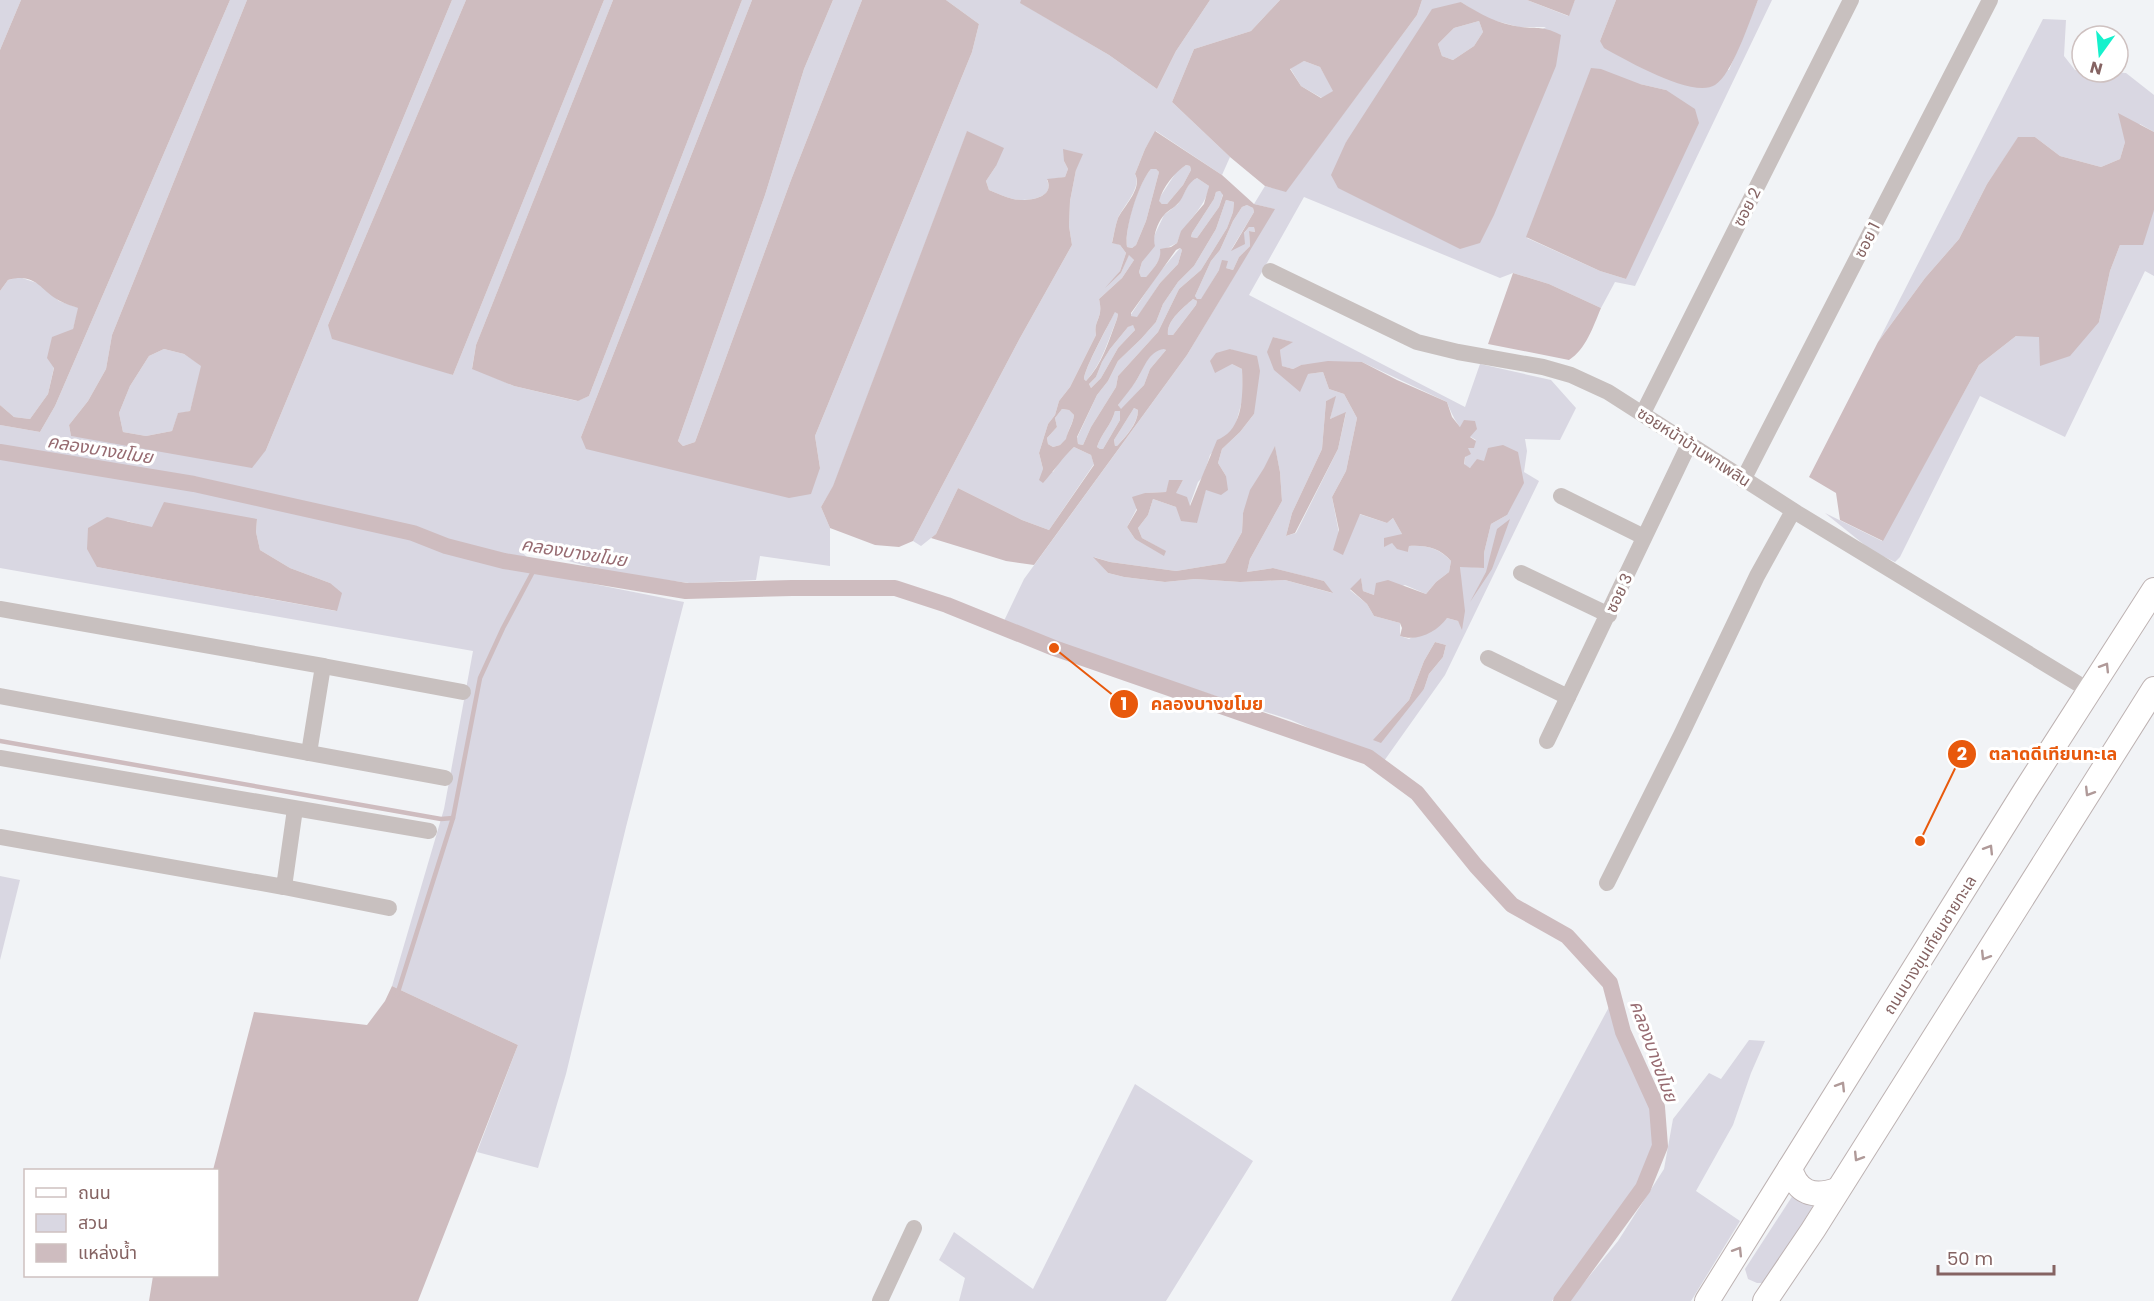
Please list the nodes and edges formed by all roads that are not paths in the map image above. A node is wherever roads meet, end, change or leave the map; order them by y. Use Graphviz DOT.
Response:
graph roads {
  1 [pos="1851,0"];
  2 [pos="1990,0"];
  3 [pos="1270,271"];
  4 [pos="1643,413"];
  5 [pos="1689,444"];
  6 [pos="1743,480"];
  7 [pos="1561,496"];
  8 [pos="1793,511"];
  9 [pos="1644,537"];
  10 [pos="1521,573"];
  11 [pos="2154,590"];
  12 [pos="0,609"];
  13 [pos="1609,615"];
  14 [pos="1488,658"];
  15 [pos="323,666"];
  16 [pos="2154,689"];
  17 [pos="2090,691"];
  18 [pos="463,692"];
  19 [pos="0,696"];
  20 [pos="1568,697"];
  21 [pos="1547,741"];
  22 [pos="309,753"];
  23 [pos="0,758"];
  24 [pos="445,777"];
  25 [pos="295,808"];
  26 [pos="429,831"];
  27 [pos="0,837"];
  28 [pos="1607,883"];
  29 [pos="284,887"];
  30 [pos="390,908"];
  31 [pos="1790,1168"];
  32 [pos="1837,1190"];
  33 [pos="914,1228"];
  34 [pos="880,1301"];
  35 [pos="1707,1301"];
  36 [pos="1765,1301"];
  1 -- 4 [label="street, ซอย 2"];
  2 -- 6 [label="street, ซอย 1"];
  3 -- 4 [label="street, ซอยหน้าบ้านพาเพลิน"];
  4 -- 5 [label="street, ซอยหน้าบ้านพาเพลิน"];
  5 -- 6 [label="street, ซอยหน้าบ้านพาเพลิน"];
  5 -- 9 [label="street, ซอย 3"];
  6 -- 8 [label="street, ซอยหน้าบ้านพาเพลิน"];
  7 -- 9 [label="street"];
  8 -- 17 [label="street, ซอยหน้าบ้านพาเพลิน"];
  8 -- 28 [label="street"];
  9 -- 13 [label="street, ซอย 3"];
  10 -- 13 [label="street"];
  17 -- 11 [label="main road, ถนนบางขุนเทียนชายทะเล, one-way"];
  12 -- 15 [label="street"];
  13 -- 20 [label="street, ซอย 3"];
  14 -- 20 [label="street"];
  15 -- 18 [label="street"];
  15 -- 22 [label="street"];
  16 -- 32 [label="main road, one-way"];
  31 -- 17 [label="main road, ถนนบางขุนเทียนชายทะเล, one-way"];
  19 -- 22 [label="street"];
  20 -- 21 [label="street, ซอย 3"];
  22 -- 24 [label="street"];
  23 -- 25 [label="street"];
  25 -- 26 [label="street"];
  25 -- 29 [label="street"];
  27 -- 29 [label="street"];
  29 -- 30 [label="street"];
  31 -- 32 [label="main road"];
  35 -- 31 [label="main road, ถนนบางขุนเทียนชายทะเล, one-way"];
  32 -- 36 [label="main road"];
  33 -- 34 [label="street"];
}
